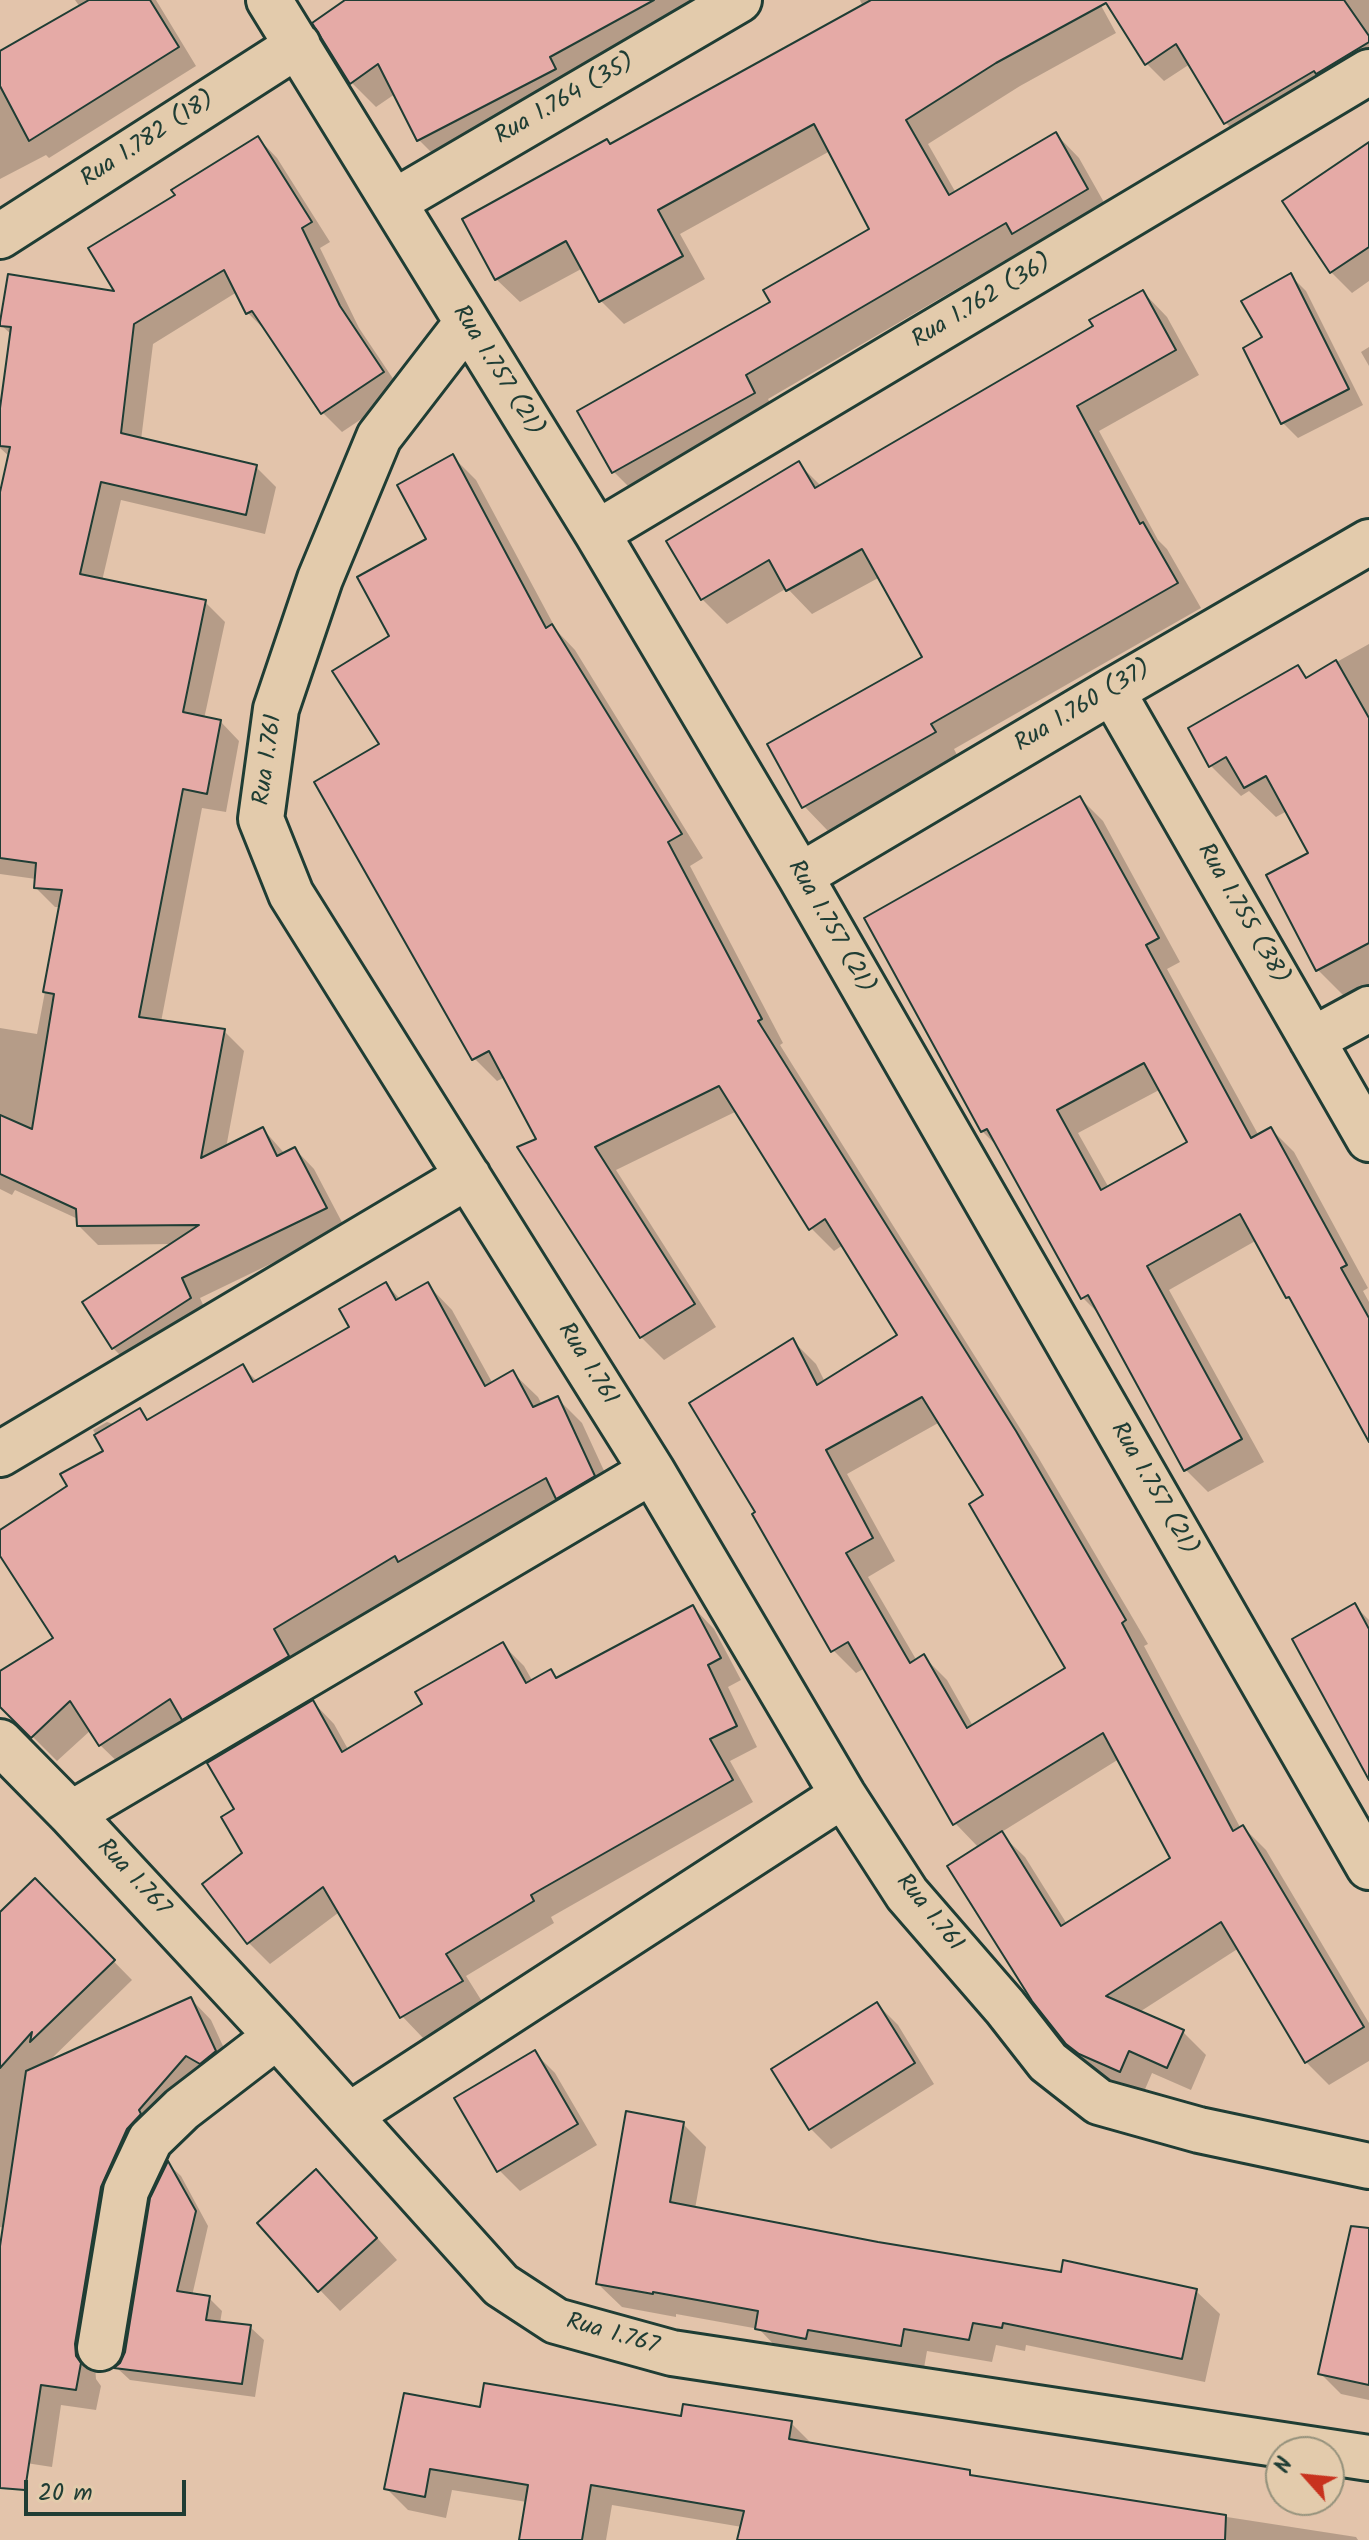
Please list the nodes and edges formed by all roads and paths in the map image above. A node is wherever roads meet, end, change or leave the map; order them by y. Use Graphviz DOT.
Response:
graph roads {
  1 [pos="269,0"];
  2 [pos="739,0"];
  3 [pos="298,45"];
  4 [pos="1369,72"];
  5 [pos="394,202"];
  6 [pos="0,236"];
  7 [pos="466,324"];
  8 [pos="597,533"];
  9 [pos="1369,542"];
  10 [pos="1112,691"];
  11 [pos="800,876"];
  12 [pos="1369,1009"];
  13 [pos="1312,1040"];
  14 [pos="1369,1139"];
  15 [pos="468,1176"];
  16 [pos="0,1454"];
  17 [pos="652,1471"];
  18 [pos="0,1742"];
  19 [pos="843,1795"];
  20 [pos="71,1814"];
  21 [pos="1369,1867"];
  22 [pos="277,2036"];
  23 [pos="350,2115"];
  24 [pos="1369,2166"];
  25 [pos="100,2348"];
  26 [pos="1369,2458"];
  1 -- 3 [label="street, Rua 1.757 (21)"];
  2 -- 5 [label="street, Rua 1.764 (35)"];
  3 -- 5 [label="street, Rua 1.757 (21)"];
  3 -- 6 [label="street, Rua 1.782 (18)"];
  4 -- 8 [label="street, Rua 1.762 (36)"];
  5 -- 7 [label="street, Rua 1.757 (21)"];
  7 -- 8 [label="street, Rua 1.757 (21)"];
  7 -- 15 [label="street, Rua 1.761"];
  8 -- 11 [label="street, Rua 1.757 (21)"];
  9 -- 10 [label="street, Rua 1.760 (37)"];
  10 -- 11 [label="street, Rua 1.760 (37)"];
  10 -- 13 [label="street, Rua 1.755 (38)"];
  11 -- 21 [label="street, Rua 1.757 (21)"];
  12 -- 13 [label="street"];
  13 -- 14 [label="street, Rua 1.755 (38)"];
  15 -- 16 [label="street"];
  15 -- 17 [label="street, Rua 1.761"];
  17 -- 19 [label="street, Rua 1.761"];
  17 -- 20 [label="street"];
  18 -- 20 [label="street, Rua 1.767"];
  19 -- 23 [label="street"];
  19 -- 24 [label="street, Rua 1.761"];
  20 -- 22 [label="street, Rua 1.767"];
  22 -- 23 [label="street, Rua 1.767"];
  22 -- 25 [label="street"];
  23 -- 26 [label="street, Rua 1.767"];
}
